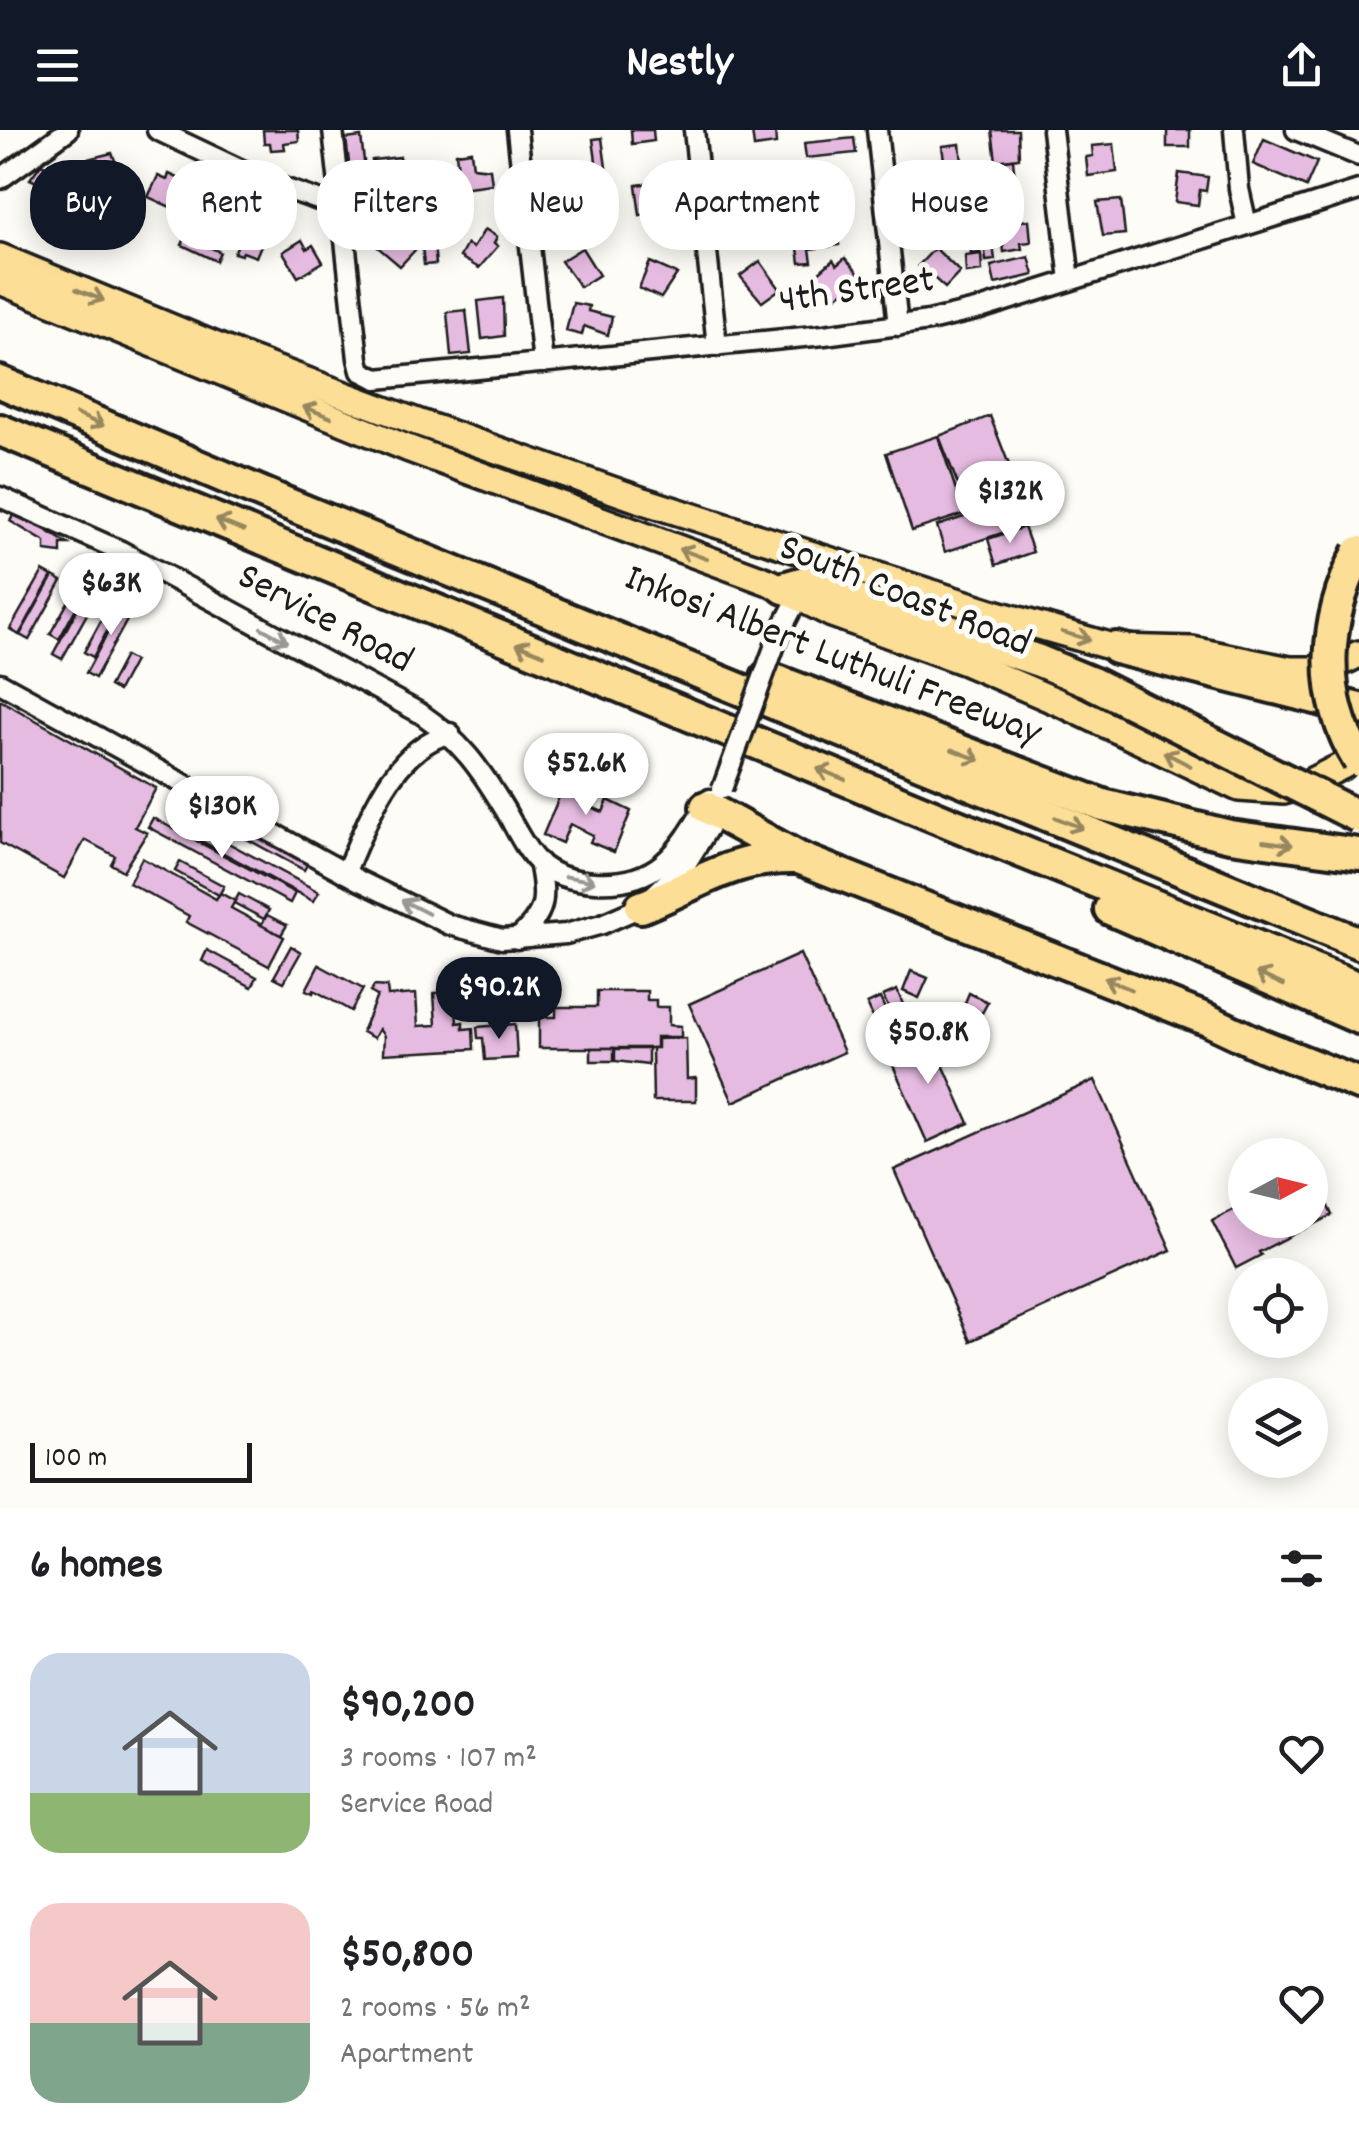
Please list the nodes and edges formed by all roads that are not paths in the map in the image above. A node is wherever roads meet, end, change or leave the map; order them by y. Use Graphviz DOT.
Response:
graph roads {
  1 [pos="68,130"];
  2 [pos="157,130"];
  3 [pos="333,130"];
  4 [pos="517,130"];
  5 [pos="694,130"];
  6 [pos="877,130"];
  7 [pos="1052,130"];
  8 [pos="1234,130"];
  9 [pos="1296,130"];
  10 [pos="1359,156"];
  11 [pos="336,160"];
  12 [pos="0,179"];
  13 [pos="1359,190"];
  14 [pos="317,200"];
  15 [pos="1247,225"];
  16 [pos="346,250"];
  17 [pos="0,257"];
  18 [pos="1070,280"];
  19 [pos="0,281"];
  20 [pos="898,326"];
  21 [pos="717,346"];
  22 [pos="543,363"];
  23 [pos="0,382"];
  24 [pos="0,430"];
  25 [pos="0,497"];
  26 [pos="288,504"];
  27 [pos="1359,552"];
  28 [pos="800,575"];
  29 [pos="1116,648"];
  30 [pos="1359,654"];
  31 [pos="0,683"];
  32 [pos="1359,709"];
  33 [pos="450,734"];
  34 [pos="1359,748"];
  35 [pos="1359,761"];
  36 [pos="716,803"];
  37 [pos="1359,817"];
  38 [pos="953,824"];
  39 [pos="1359,854"];
  40 [pos="799,858"];
  41 [pos="538,862"];
  42 [pos="344,873"];
  43 [pos="641,907"];
  44 [pos="516,939"];
  45 [pos="1359,943"];
  46 [pos="1359,988"];
  47 [pos="1359,1018"];
  48 [pos="1208,1020"];
  49 [pos="1359,1069"];
  50 [pos="1359,1084"];
  1 -- 12 [label="street"];
  2 -- 14 [label="street"];
  3 -- 11 [label="street"];
  4 -- 22 [label="street"];
  5 -- 21 [label="street"];
  6 -- 20 [label="street"];
  7 -- 18 [label="street"];
  8 -- 15 [label="street"];
  9 -- 10 [label="street"];
  13 -- 15 [label="street, 4th Street"];
  15 -- 18 [label="street, 4th Street"];
  16 -- 22 [label="street, 4th Street"];
  17 -- 28 [label="main road, South Coast Road, one-way"];
  18 -- 20 [label="street, 4th Street"];
  28 -- 19 [label="main road, South Coast Road, one-way"];
  20 -- 21 [label="street, 4th Street"];
  21 -- 22 [label="street, 4th Street"];
  23 -- 26 [label="highway, one-way"];
  38 -- 24 [label="highway, one-way"];
  25 -- 33 [label="street, Service Road, one-way"];
  26 -- 39 [label="highway, Inkosi Albert Luthuli Freeway, one-way"];
  26 -- 45 [label="highway, one-way"];
  27 -- 35 [label="highway, bridge"];
  28 -- 29 [label="main road, South Coast Road, one-way"];
  34 -- 28 [label="main road, South Coast Road, one-way"];
  28 -- 36 [label="street, bridge"];
  28 -- 37 [label="highway, bridge"];
  29 -- 30 [label="main road, South Coast Road"];
  29 -- 32 [label="highway"];
  31 -- 42 [label="street"];
  33 -- 41 [label="street, Service Road"];
  33 -- 42 [label="street"];
  36 -- 40 [label="highway"];
  41 -- 36 [label="street, one-way"];
  36 -- 43 [label="street"];
  38 -- 46 [label="highway"];
  47 -- 38 [label="highway, one-way"];
  40 -- 43 [label="highway"];
  48 -- 40 [label="highway, one-way"];
  41 -- 44 [label="street, Service Road"];
  44 -- 42 [label="street, one-way"];
  43 -- 44 [label="street"];
  48 -- 49 [label="highway"];
  48 -- 50 [label="highway"];
}
